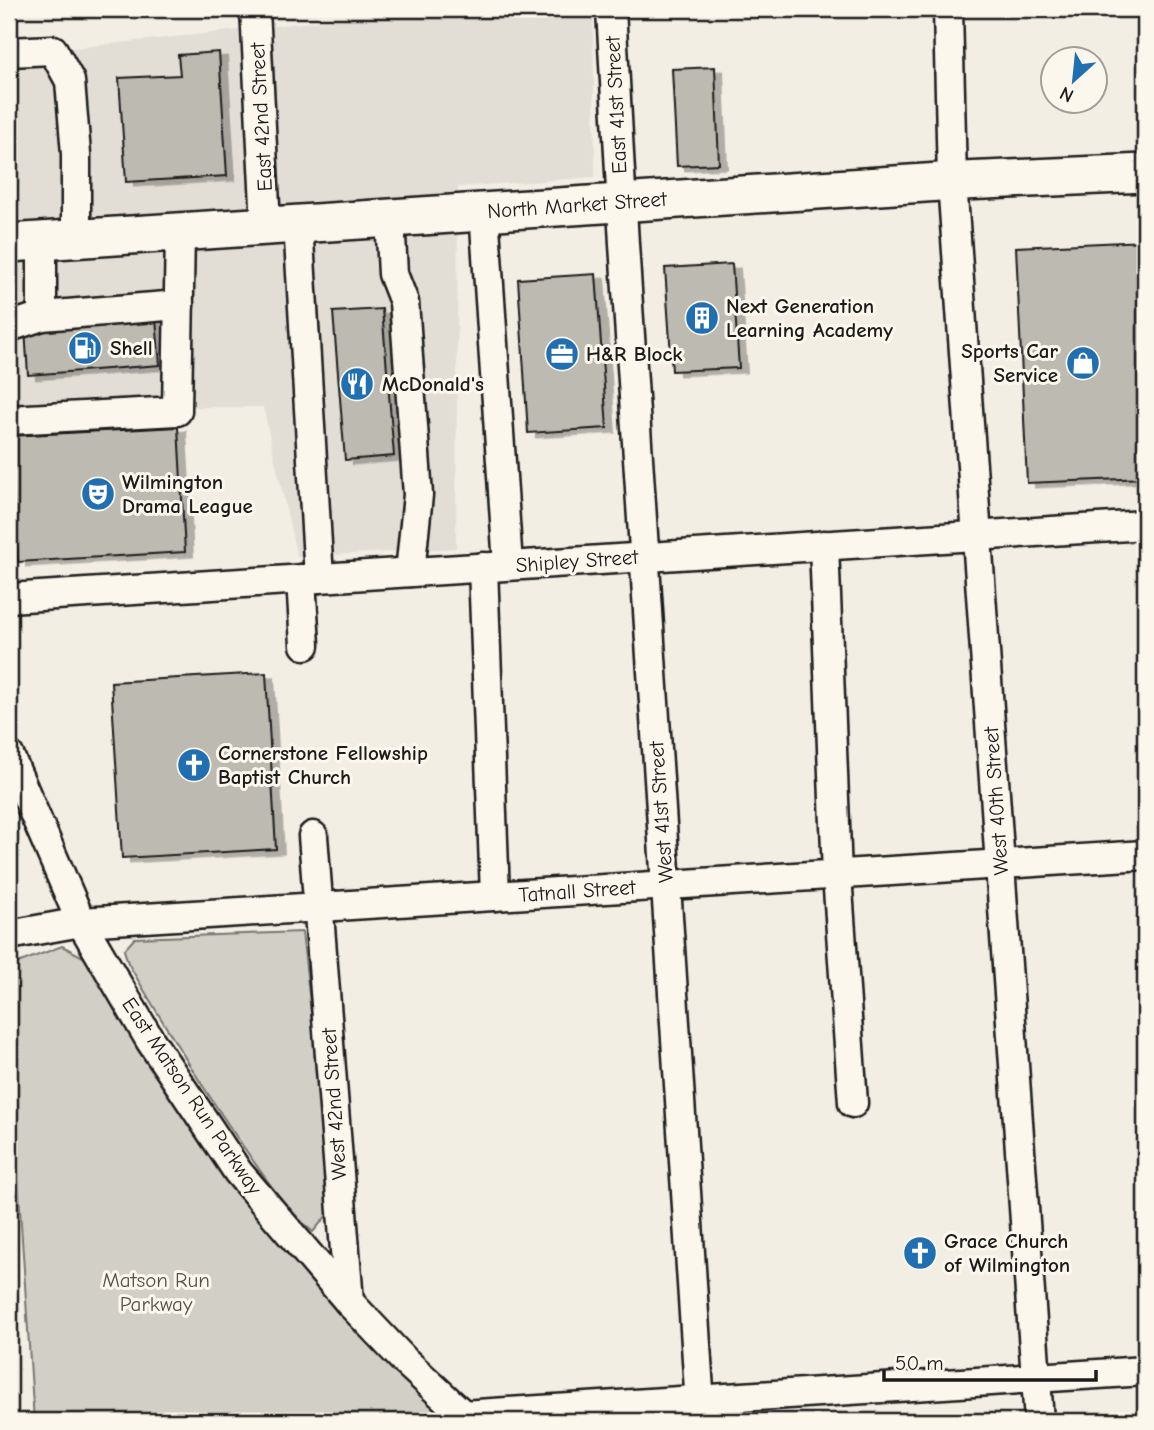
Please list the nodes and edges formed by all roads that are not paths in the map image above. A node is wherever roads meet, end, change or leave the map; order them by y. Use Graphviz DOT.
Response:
graph roads {
  1 [pos="255,9"];
  2 [pos="611,9"];
  3 [pos="948,9"];
  4 [pos="9,52"];
  5 [pos="1145,173"];
  6 [pos="952,181"];
  7 [pos="621,202"];
  8 [pos="484,211"];
  9 [pos="390,217"];
  10 [pos="282,224"];
  11 [pos="180,230"];
  12 [pos="42,240"];
  13 [pos="178,306"];
  14 [pos="42,316"];
  15 [pos="9,327"];
  16 [pos="9,420"];
  17 [pos="1145,525"];
  18 [pos="977,535"];
  19 [pos="824,545"];
  20 [pos="644,557"];
  21 [pos="495,566"];
  22 [pos="410,572"];
  23 [pos="310,578"];
  24 [pos="9,598"];
  25 [pos="305,645"];
  26 [pos="9,755"];
  27 [pos="313,836"];
  28 [pos="1145,855"];
  29 [pos="1000,864"];
  30 [pos="837,875"];
  31 [pos="666,885"];
  32 [pos="495,896"];
  33 [pos="319,907"];
  34 [pos="81,922"];
  35 [pos="9,934"];
  36 [pos="853,1102"];
  37 [pos="349,1301"];
  38 [pos="1145,1371"];
  39 [pos="1035,1378"];
  40 [pos="700,1411"];
  41 [pos="466,1418"];
  42 [pos="1039,1421"];
  1 -- 10 [label="street, East 42nd Street"];
  2 -- 7 [label="street, East 41st Street"];
  3 -- 6 [label="street, West 40th Street"];
  4 -- 12 [label="street"];
  5 -- 6 [label="main road, North Market Street"];
  6 -- 7 [label="main road, North Market Street"];
  6 -- 18 [label="street, West 40th Street"];
  7 -- 8 [label="main road, North Market Street"];
  7 -- 20 [label="street, West 41st Street"];
  8 -- 9 [label="main road, North Market Street"];
  8 -- 21 [label="street"];
  9 -- 10 [label="main road, North Market Street"];
  9 -- 22 [label="street"];
  10 -- 11 [label="main road, North Market Street"];
  10 -- 23 [label="street, East 42nd Street"];
  11 -- 12 [label="main road, North Market Street"];
  11 -- 13 [label="street"];
  12 -- 14 [label="street"];
  13 -- 14 [label="street"];
  13 -- 16 [label="street"];
  14 -- 15 [label="street"];
  17 -- 18 [label="street, Shipley Street"];
  18 -- 19 [label="street, Shipley Street"];
  18 -- 29 [label="street, West 40th Street"];
  19 -- 20 [label="street, Shipley Street"];
  19 -- 30 [label="street"];
  20 -- 21 [label="street, Shipley Street"];
  20 -- 31 [label="street, West 41st Street"];
  21 -- 22 [label="street, Shipley Street"];
  21 -- 32 [label="street"];
  22 -- 23 [label="street, Shipley Street"];
  23 -- 24 [label="street, Shipley Street"];
  23 -- 25 [label="street, East 42nd Street"];
  26 -- 34 [label="street, East Matson Run Parkway"];
  27 -- 33 [label="street, West 42nd Street"];
  28 -- 29 [label="street, Tatnall Street"];
  29 -- 30 [label="street, Tatnall Street"];
  29 -- 39 [label="street, West 40th Street"];
  30 -- 31 [label="street, Tatnall Street"];
  30 -- 36 [label="street"];
  31 -- 32 [label="street, Tatnall Street"];
  31 -- 40 [label="street, West 41st Street"];
  32 -- 33 [label="street, Tatnall Street"];
  33 -- 34 [label="street, Tatnall Street"];
  33 -- 37 [label="street, West 42nd Street"];
  34 -- 35 [label="street, Tatnall Street"];
  34 -- 37 [label="street, East Matson Run Parkway"];
  37 -- 41 [label="street, East Matson Run Parkway"];
  38 -- 39 [label="street"];
  39 -- 40 [label="street"];
  39 -- 42 [label="street, West 40th Street"];
  40 -- 41 [label="street"];
}
